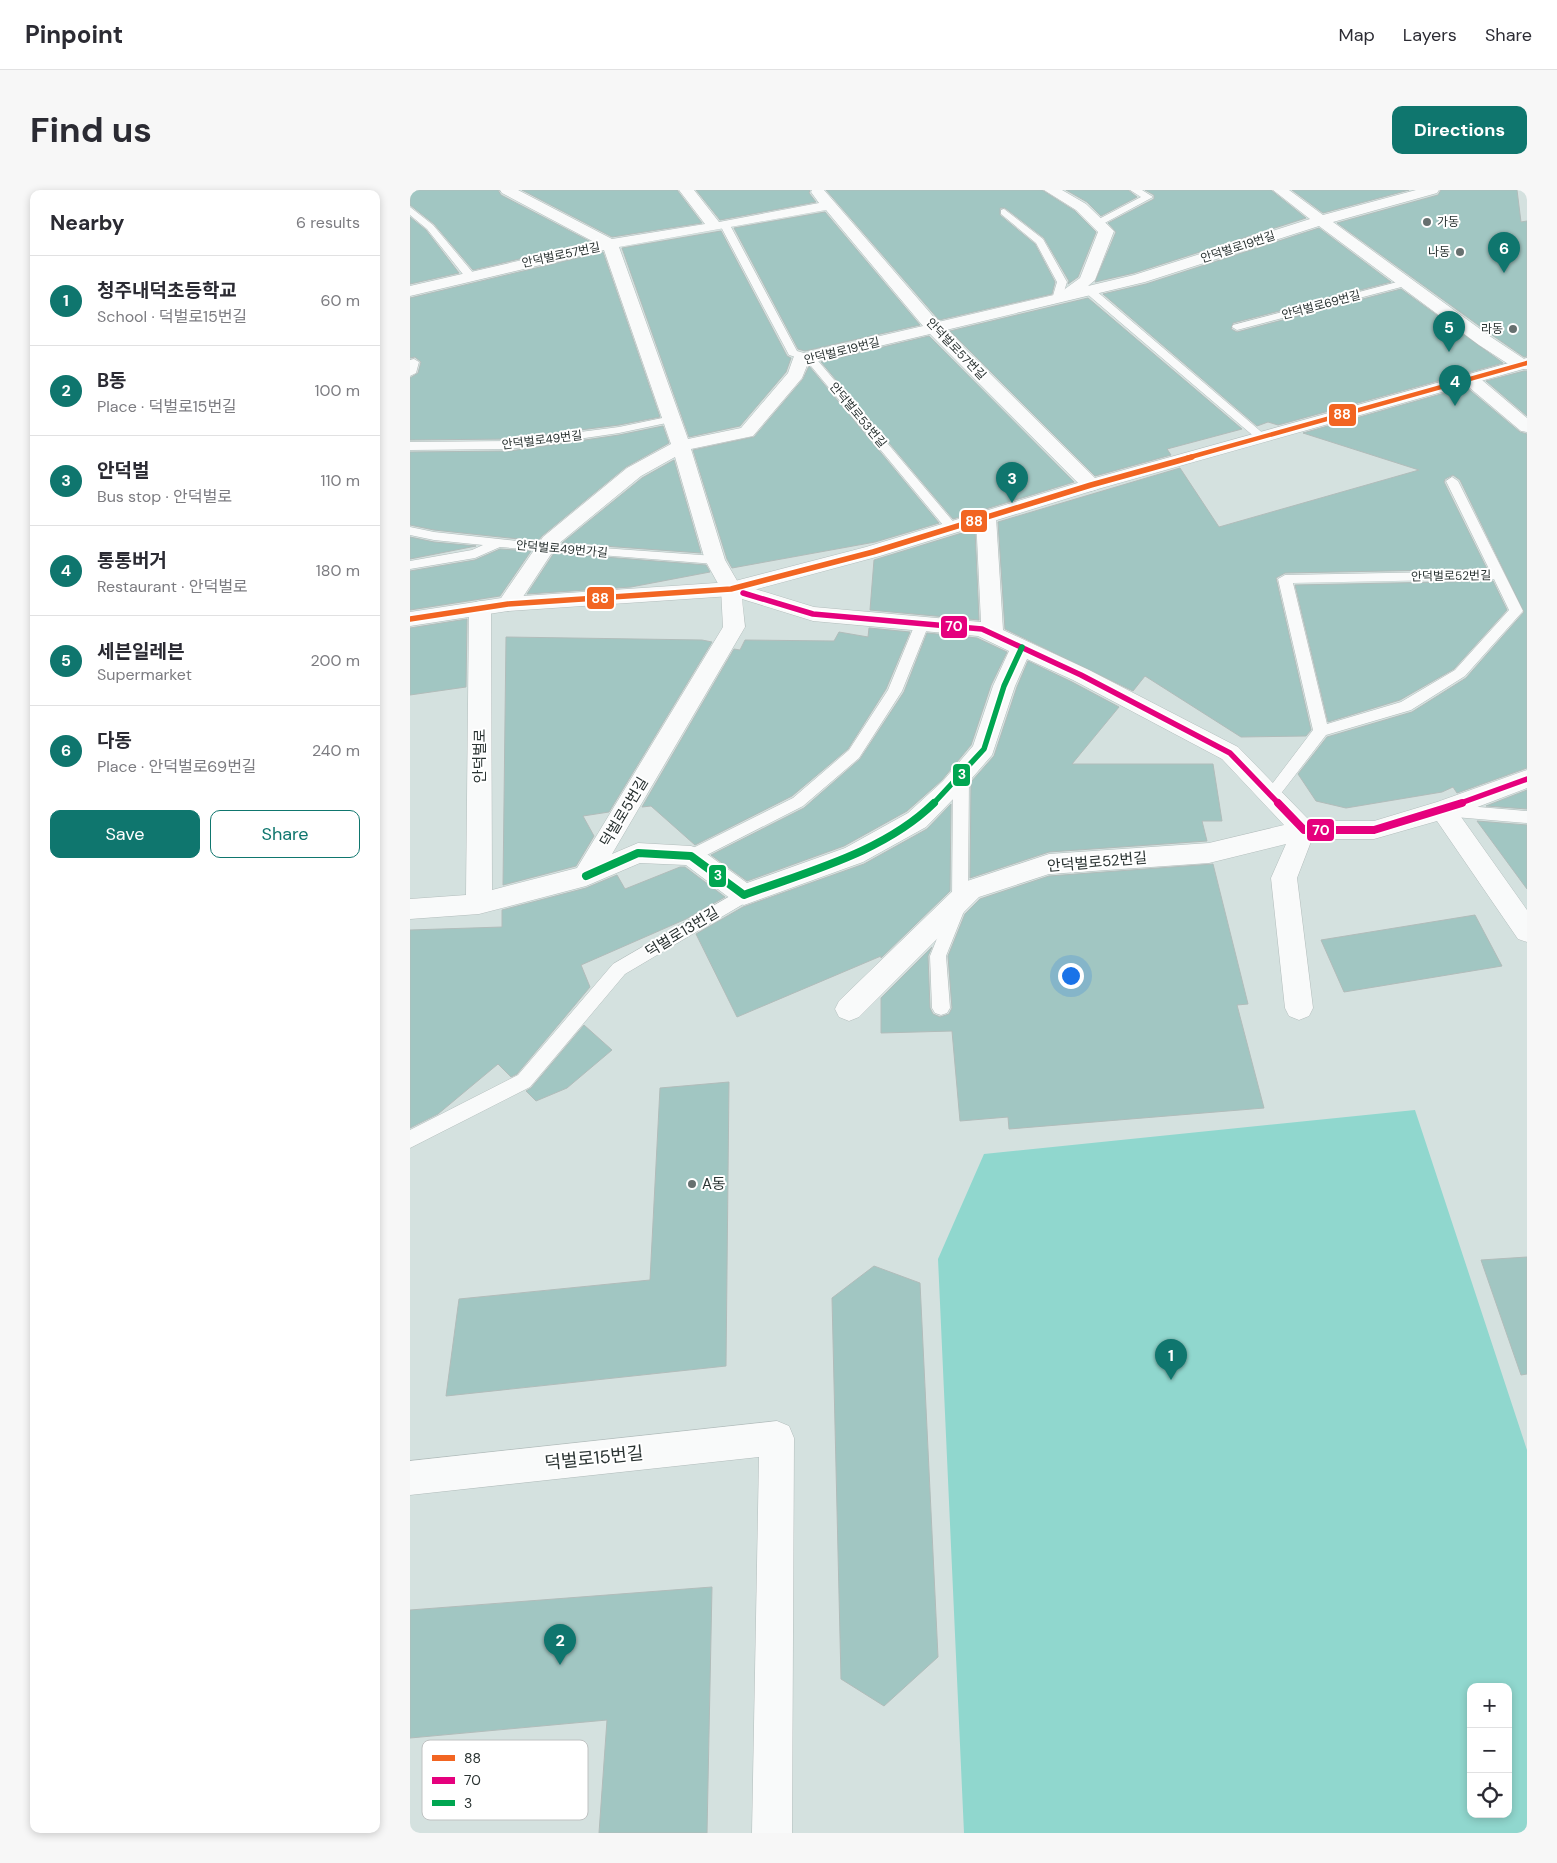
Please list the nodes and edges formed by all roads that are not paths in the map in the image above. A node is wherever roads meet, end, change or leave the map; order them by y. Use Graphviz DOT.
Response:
graph roads {
  1 [pos="507,190"];
  2 [pos="686,190"];
  3 [pos="816,190"];
  4 [pos="1052,190"];
  5 [pos="1134,190"];
  6 [pos="1280,190"];
  7 [pos="1422,191"];
  8 [pos="830,205"];
  9 [pos="410,210"];
  10 [pos="1004,212"];
  11 [pos="1322,220"];
  12 [pos="1098,223"];
  13 [pos="720,226"];
  14 [pos="610,244"];
  15 [pos="470,276"];
  16 [pos="1405,283"];
  17 [pos="410,291"];
  18 [pos="1090,291"];
  19 [pos="1057,300"];
  20 [pos="1237,328"];
  21 [pos="935,329"];
  22 [pos="810,358"];
  23 [pos="414,362"];
  24 [pos="1524,364"];
  25 [pos="410,373"];
  26 [pos="1470,379"];
  27 [pos="672,419"];
  28 [pos="1527,427"];
  29 [pos="1261,438"];
  30 [pos="410,446"];
  31 [pos="681,446"];
  32 [pos="1452,481"];
  33 [pos="1091,485"];
  34 [pos="986,517"];
  35 [pos="952,528"];
  36 [pos="410,531"];
  37 [pos="498,543"];
  38 [pos="546,548"];
  39 [pos="715,560"];
  40 [pos="410,564"];
  41 [pos="1498,575"];
  42 [pos="731,589"];
  43 [pos="508,604"];
  44 [pos="480,608"];
  45 [pos="1521,610"];
  46 [pos="410,619"];
  47 [pos="922,624"];
  48 [pos="992,634"];
  49 [pos="1022,647"];
  50 [pos="1321,731"];
  51 [pos="961,776"];
  52 [pos="1527,779"];
  53 [pos="1271,796"];
  54 [pos="1443,810"];
  55 [pos="1527,817"];
  56 [pos="1304,830"];
  57 [pos="691,856"];
  58 [pos="586,876"];
  59 [pos="744,895"];
  60 [pos="960,900"];
  61 [pos="479,904"];
  62 [pos="410,909"];
  63 [pos="1527,931"];
  64 [pos="941,1008"];
  65 [pos="1299,1008"];
  66 [pos="849,1009"];
  67 [pos="410,1139"];
  68 [pos="410,1478"];
  69 [pos="772,1833"];
  1 -- 14 [label="street"];
  2 -- 13 [label="street, 안덕벌로53번길"];
  3 -- 8 [label="street, 안덕벌로57번길"];
  4 -- 12 [label="street"];
  5 -- 12 [label="lane"];
  6 -- 11 [label="street"];
  7 -- 11 [label="street, 안덕벌로19번길"];
  8 -- 13 [label="street, 안덕벌로57번길"];
  8 -- 21 [label="street, 안덕벌로57번길"];
  9 -- 15 [label="lane"];
  10 -- 19 [label="lane"];
  11 -- 16 [label="street"];
  11 -- 18 [label="street, 안덕벌로19번길"];
  12 -- 19 [label="street"];
  13 -- 14 [label="street, 안덕벌로57번길"];
  13 -- 22 [label="lane, 안덕벌로53번길"];
  14 -- 15 [label="street, 안덕벌로57번길"];
  14 -- 27 [label="street"];
  15 -- 17 [label="street, 안덕벌로57번길"];
  16 -- 20 [label="lane, 안덕벌로69번길"];
  16 -- 24 [label="street"];
  18 -- 19 [label="street, 안덕벌로19번길"];
  18 -- 29 [label="lane"];
  19 -- 21 [label="street, 안덕벌로19번길"];
  21 -- 22 [label="street, 안덕벌로19번길"];
  21 -- 33 [label="street, 안덕벌로57번길"];
  22 -- 31 [label="street, 안덕벌로19번길"];
  22 -- 35 [label="lane, 안덕벌로53번길"];
  23 -- 25 [label="lane"];
  24 -- 26 [label="street"];
  26 -- 28 [label="street"];
  26 -- 29 [label="street"];
  27 -- 30 [label="lane, 안덕벌로49번길"];
  27 -- 31 [label="street"];
  29 -- 33 [label="street"];
  31 -- 38 [label="street, 안덕벌로19번길"];
  31 -- 39 [label="street"];
  32 -- 41 [label="lane"];
  33 -- 34 [label="street"];
  34 -- 35 [label="street"];
  34 -- 48 [label="street"];
  35 -- 42 [label="street"];
  36 -- 37 [label="lane, 안덕벌로49번가길"];
  37 -- 38 [label="lane, 안덕벌로49번가길"];
  37 -- 40 [label="lane"];
  38 -- 39 [label="lane, 안덕벌로49번가길"];
  38 -- 43 [label="street, 안덕벌로19번길"];
  39 -- 42 [label="street"];
  41 -- 45 [label="lane, 안덕벌로52번길"];
  41 -- 50 [label="lane, 안덕벌로52번길"];
  42 -- 43 [label="street"];
  42 -- 47 [label="street"];
  42 -- 58 [label="street, 덕벌로5번길"];
  43 -- 44 [label="street"];
  44 -- 46 [label="street"];
  44 -- 61 [label="street, 안덕벌로"];
  45 -- 50 [label="lane, 안덕벌로52번길"];
  47 -- 48 [label="street"];
  47 -- 57 [label="lane"];
  48 -- 49 [label="street"];
  49 -- 51 [label="street, 덕벌로13번길"];
  49 -- 53 [label="street"];
  50 -- 53 [label="lane"];
  51 -- 59 [label="street, 덕벌로13번길"];
  51 -- 60 [label="lane"];
  52 -- 54 [label="street, 안덕벌로52번길"];
  53 -- 56 [label="street"];
  54 -- 55 [label="lane, 안덕벌로52번길"];
  54 -- 56 [label="street, 안덕벌로52번길"];
  54 -- 63 [label="street"];
  56 -- 60 [label="street, 안덕벌로52번길"];
  56 -- 65 [label="street"];
  57 -- 58 [label="street"];
  57 -- 59 [label="street"];
  58 -- 61 [label="street"];
  59 -- 67 [label="lane, 덕벌로13번길"];
  60 -- 64 [label="lane"];
  60 -- 66 [label="street, 안덕벌로52번길"];
  61 -- 62 [label="street"];
  68 -- 69 [label="street, 덕벌로15번길"];
}
